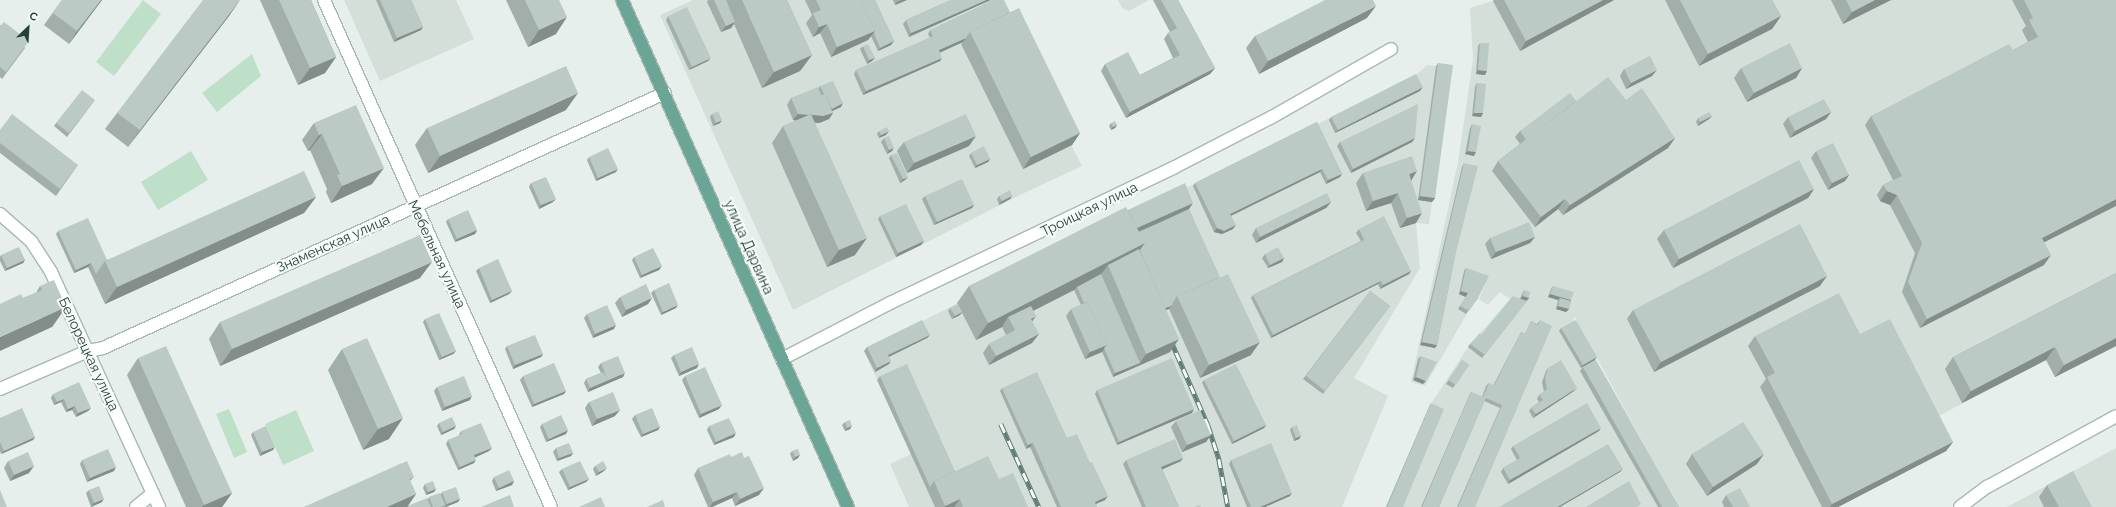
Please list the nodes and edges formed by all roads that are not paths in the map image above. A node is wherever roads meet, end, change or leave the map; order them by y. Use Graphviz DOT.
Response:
graph roads {
  1 [pos="324,0"];
  2 [pos="622,0"];
  3 [pos="1391,49"];
  4 [pos="665,93"];
  5 [pos="414,206"];
  6 [pos="0,214"];
  7 [pos="88,351"];
  8 [pos="782,359"];
  9 [pos="0,389"];
  10 [pos="2116,416"];
  11 [pos="153,493"];
  12 [pos="1964,506"];
  13 [pos="136,507"];
  14 [pos="159,507"];
  15 [pos="551,507"];
  16 [pos="848,507"];
  1 -- 5 [label="street, Мебельная улица"];
  2 -- 4 [label="main road, улица Дарвина"];
  3 -- 8 [label="street, Троицкая улица"];
  4 -- 5 [label="street, Знаменская улица"];
  4 -- 8 [label="main road, улица Дарвина"];
  5 -- 7 [label="street, Знаменская улица"];
  5 -- 15 [label="street, Мебельная улица"];
  6 -- 7 [label="street, Белорецкая улица"];
  7 -- 9 [label="street, Знаменская улица"];
  7 -- 11 [label="street, Белорецкая улица"];
  8 -- 16 [label="main road, улица Дарвина"];
  10 -- 12 [label="street"];
  11 -- 13 [label="street"];
  11 -- 14 [label="street, Белорецкая улица"];
}
